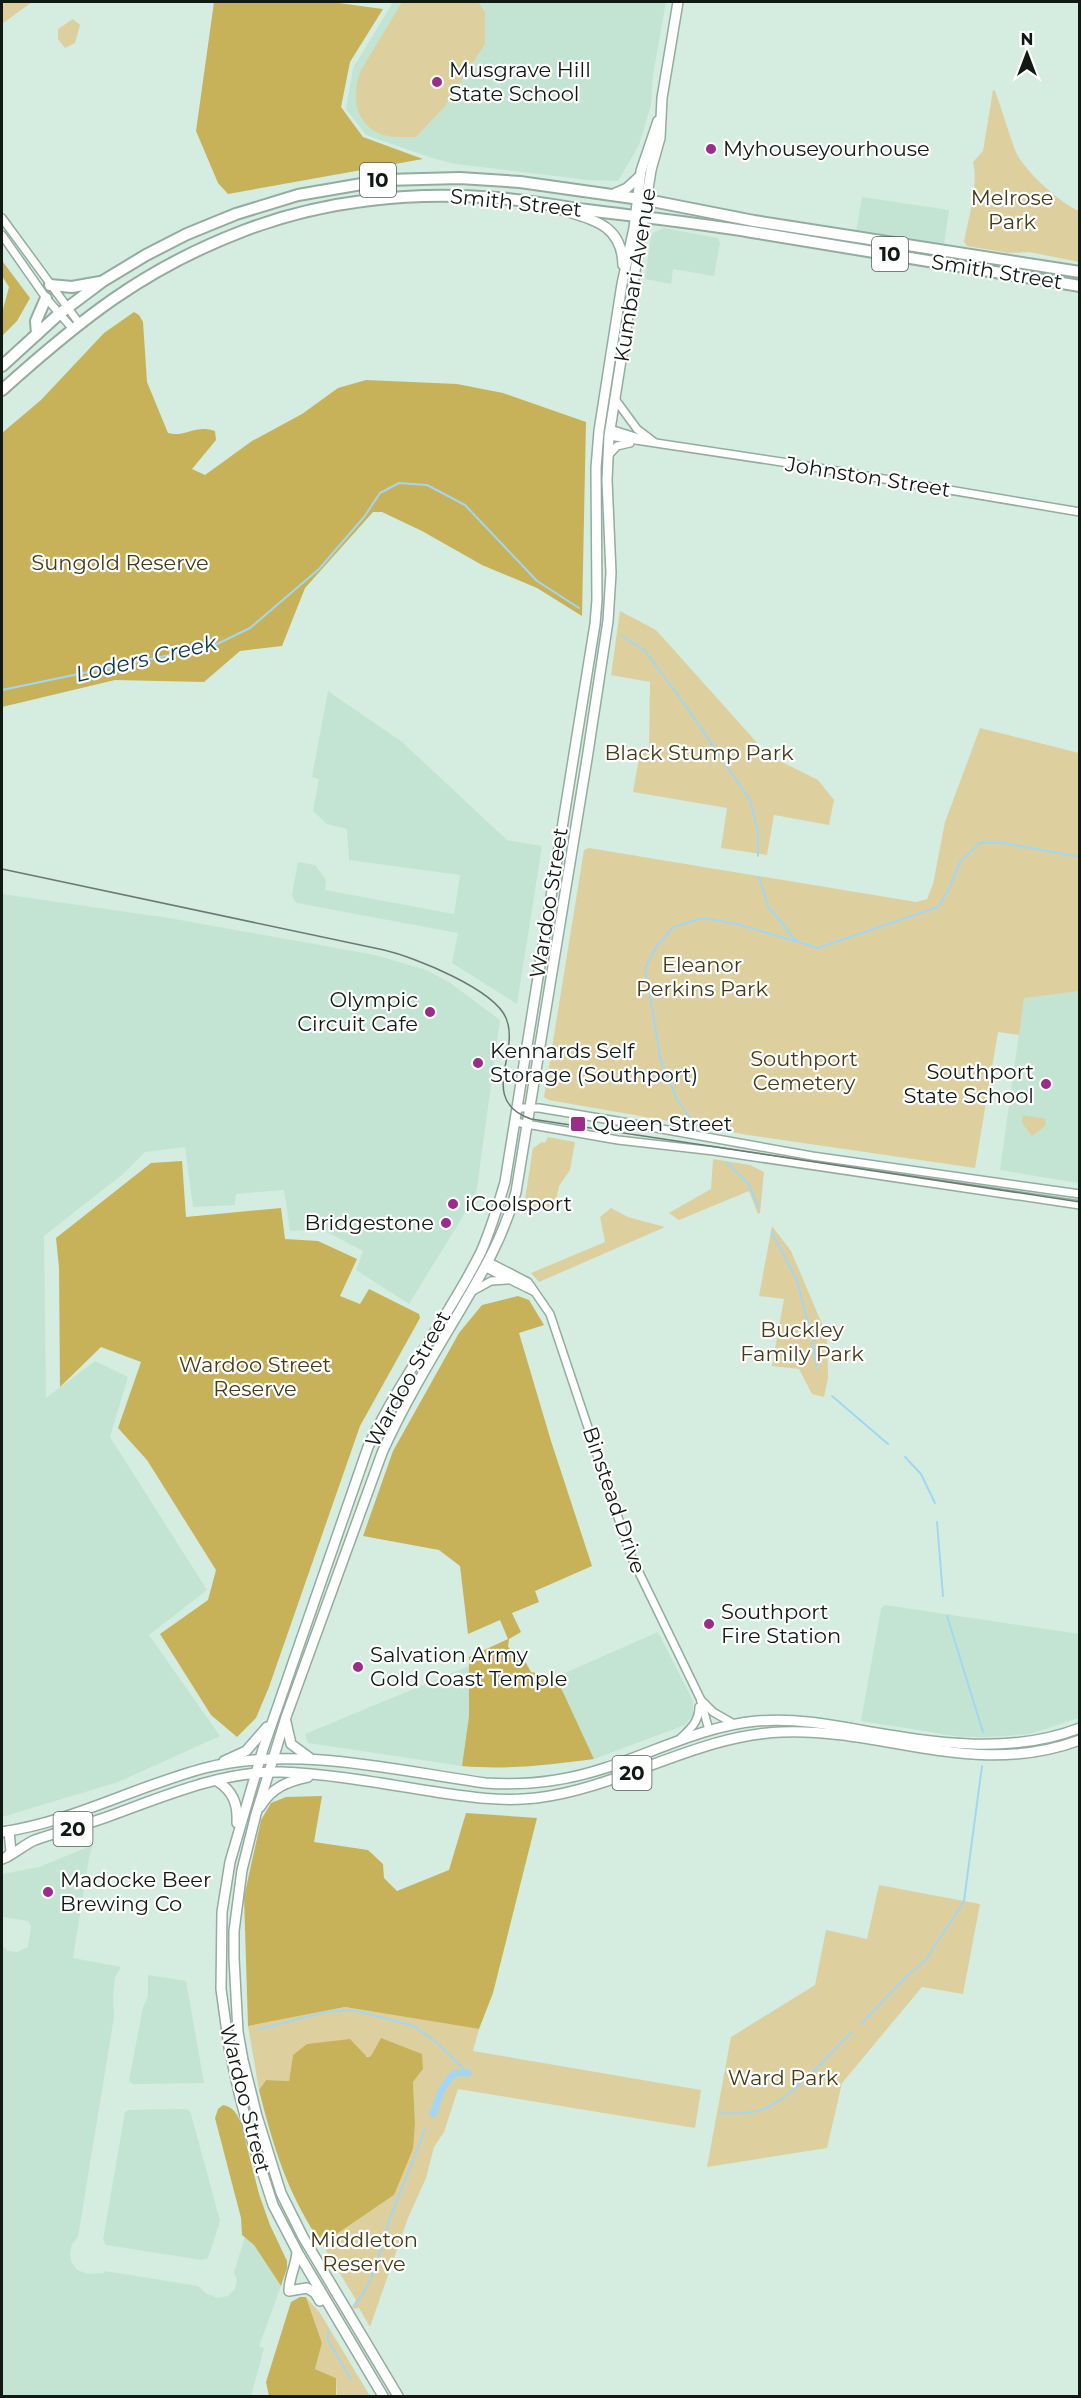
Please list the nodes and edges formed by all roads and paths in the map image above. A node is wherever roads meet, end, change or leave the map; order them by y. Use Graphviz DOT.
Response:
graph roads {
  1 [pos="678,2"];
  2 [pos="661,113"];
  3 [pos="640,176"];
  4 [pos="610,195"];
  5 [pos="642,199"];
  6 [pos="535,202"];
  7 [pos="640,216"];
  8 [pos="2,218"];
  9 [pos="2,235"];
  10 [pos="1080,272"];
  11 [pos="623,279"];
  12 [pos="103,281"];
  13 [pos="51,285"];
  14 [pos="1080,286"];
  15 [pos="46,298"];
  16 [pos="63,311"];
  17 [pos="75,325"];
  18 [pos="37,334"];
  19 [pos="2,366"];
  20 [pos="2,390"];
  21 [pos="615,399"];
  22 [pos="599,431"];
  23 [pos="610,433"];
  24 [pos="638,442"];
  25 [pos="656,444"];
  26 [pos="608,456"];
  27 [pos="1080,512"];
  28 [pos="517,1108"];
  29 [pos="530,1108"];
  30 [pos="514,1122"];
  31 [pos="527,1125"];
  32 [pos="1080,1194"];
  33 [pos="1080,1205"];
  34 [pos="477,1260"];
  35 [pos="488,1265"];
  36 [pos="520,1284"];
  37 [pos="472,1291"];
  38 [pos="540,1297"];
  39 [pos="699,1698"];
  40 [pos="274,1717"];
  41 [pos="286,1717"];
  42 [pos="734,1724"];
  43 [pos="1080,1728"];
  44 [pos="709,1730"];
  45 [pos="731,1739"];
  46 [pos="1080,1740"];
  47 [pos="677,1741"];
  48 [pos="273,1758"];
  49 [pos="311,1759"];
  50 [pos="260,1760"];
  51 [pos="206,1768"];
  52 [pos="268,1773"];
  53 [pos="256,1774"];
  54 [pos="316,1775"];
  55 [pos="217,1780"];
  56 [pos="256,1814"];
  57 [pos="5,1831"];
  58 [pos="237,1838"];
  59 [pos="4,1858"];
  60 [pos="297,2252"];
  61 [pos="333,2312"];
  62 [pos="383,2397"];
  63 [pos="398,2397"];
  1 -- 2 [label="main road, Kumbari Avenue"];
  2 -- 3 [label="main road, Kumbari Avenue"];
  2 -- 5 [label="main road, Kumbari Avenue"];
  3 -- 4 [label="main road"];
  3 -- 5 [label="main road, Kumbari Avenue"];
  4 -- 5 [label="highway, Smith Street / 10"];
  4 -- 12 [label="highway, Smith Street / 10"];
  5 -- 7 [label="main road, Kumbari Avenue"];
  5 -- 10 [label="highway, Smith Street / 10"];
  6 -- 7 [label="highway, Smith Street / 10"];
  6 -- 11 [label="main road"];
  6 -- 17 [label="highway, Smith Street / 10"];
  7 -- 11 [label="main road, Kumbari Avenue"];
  7 -- 14 [label="highway, Smith Street / 10"];
  7 -- 21 [label="main road, Kumbari Avenue"];
  8 -- 13 [label="street"];
  9 -- 15 [label="street"];
  11 -- 22 [label="main road, Kumbari Avenue"];
  12 -- 13 [label="highway"];
  12 -- 16 [label="highway, Smith Street / 10"];
  13 -- 16 [label="street"];
  15 -- 16 [label="street"];
  15 -- 18 [label="highway"];
  16 -- 17 [label="street"];
  16 -- 18 [label="highway, Smith Street / 10"];
  17 -- 20 [label="highway, Smith Street / 10"];
  18 -- 19 [label="highway, Smith Street / 10"];
  21 -- 23 [label="main road, Kumbari Avenue"];
  21 -- 25 [label="street"];
  22 -- 23 [label="main road"];
  22 -- 28 [label="main road, Wardoo Street"];
  23 -- 24 [label="street, Johnston Street"];
  23 -- 25 [label="street, Johnston Street"];
  23 -- 26 [label="main road, Wardoo Street"];
  24 -- 25 [label="street, Johnston Street"];
  24 -- 26 [label="street"];
  25 -- 27 [label="street, Johnston Street"];
  26 -- 29 [label="main road, Wardoo Street"];
  28 -- 29 [label="street"];
  28 -- 30 [label="main road, Wardoo Street"];
  29 -- 31 [label="main road, Wardoo Street"];
  29 -- 32 [label="street"];
  30 -- 31 [label="street"];
  30 -- 34 [label="main road, Wardoo Street"];
  31 -- 33 [label="street"];
  31 -- 35 [label="main road, Wardoo Street"];
  34 -- 35 [label="main road"];
  34 -- 40 [label="main road, Wardoo Street"];
  35 -- 36 [label="street, Binstead Drive"];
  35 -- 37 [label="main road, Wardoo Street"];
  35 -- 38 [label="street, Binstead Drive"];
  36 -- 37 [label="street, Binstead Drive"];
  36 -- 38 [label="street, Binstead Drive"];
  37 -- 41 [label="main road, Wardoo Street"];
  38 -- 39 [label="street, Binstead Drive"];
  39 -- 42 [label="street, Binstead Drive"];
  39 -- 44 [label="street, Binstead Drive"];
  39 -- 47 [label="street"];
  40 -- 50 [label="main road, Wardoo Street"];
  40 -- 51 [label="main road"];
  41 -- 48 [label="main road, Wardoo Street"];
  41 -- 49 [label="main road"];
  42 -- 43 [label="main road, 20"];
  42 -- 44 [label="main road, 20"];
  44 -- 45 [label="main road"];
  44 -- 47 [label="main road, 20"];
  45 -- 46 [label="main road, 20"];
  45 -- 54 [label="main road, 20"];
  47 -- 49 [label="main road, 20"];
  48 -- 49 [label="main road, 20"];
  48 -- 50 [label="main road, 20"];
  48 -- 52 [label="main road, Wardoo Street"];
  50 -- 51 [label="main road, 20"];
  50 -- 53 [label="main road, Wardoo Street"];
  51 -- 57 [label="main road, 20"];
  52 -- 53 [label="main road, 20"];
  52 -- 54 [label="main road, 20"];
  52 -- 56 [label="main road, Wardoo Street"];
  53 -- 55 [label="main road, 20"];
  53 -- 58 [label="main road, Wardoo Street"];
  54 -- 56 [label="main road"];
  55 -- 58 [label="main road"];
  55 -- 59 [label="main road, 20"];
  56 -- 63 [label="main road, Wardoo Street"];
  57 -- 59 [label="main road, 20"];
  58 -- 60 [label="main road, Wardoo Street"];
  60 -- 61 [label="main road, Wardoo Street"];
  60 -- 61 [label="main road"];
  61 -- 62 [label="main road, Wardoo Street"];
}
